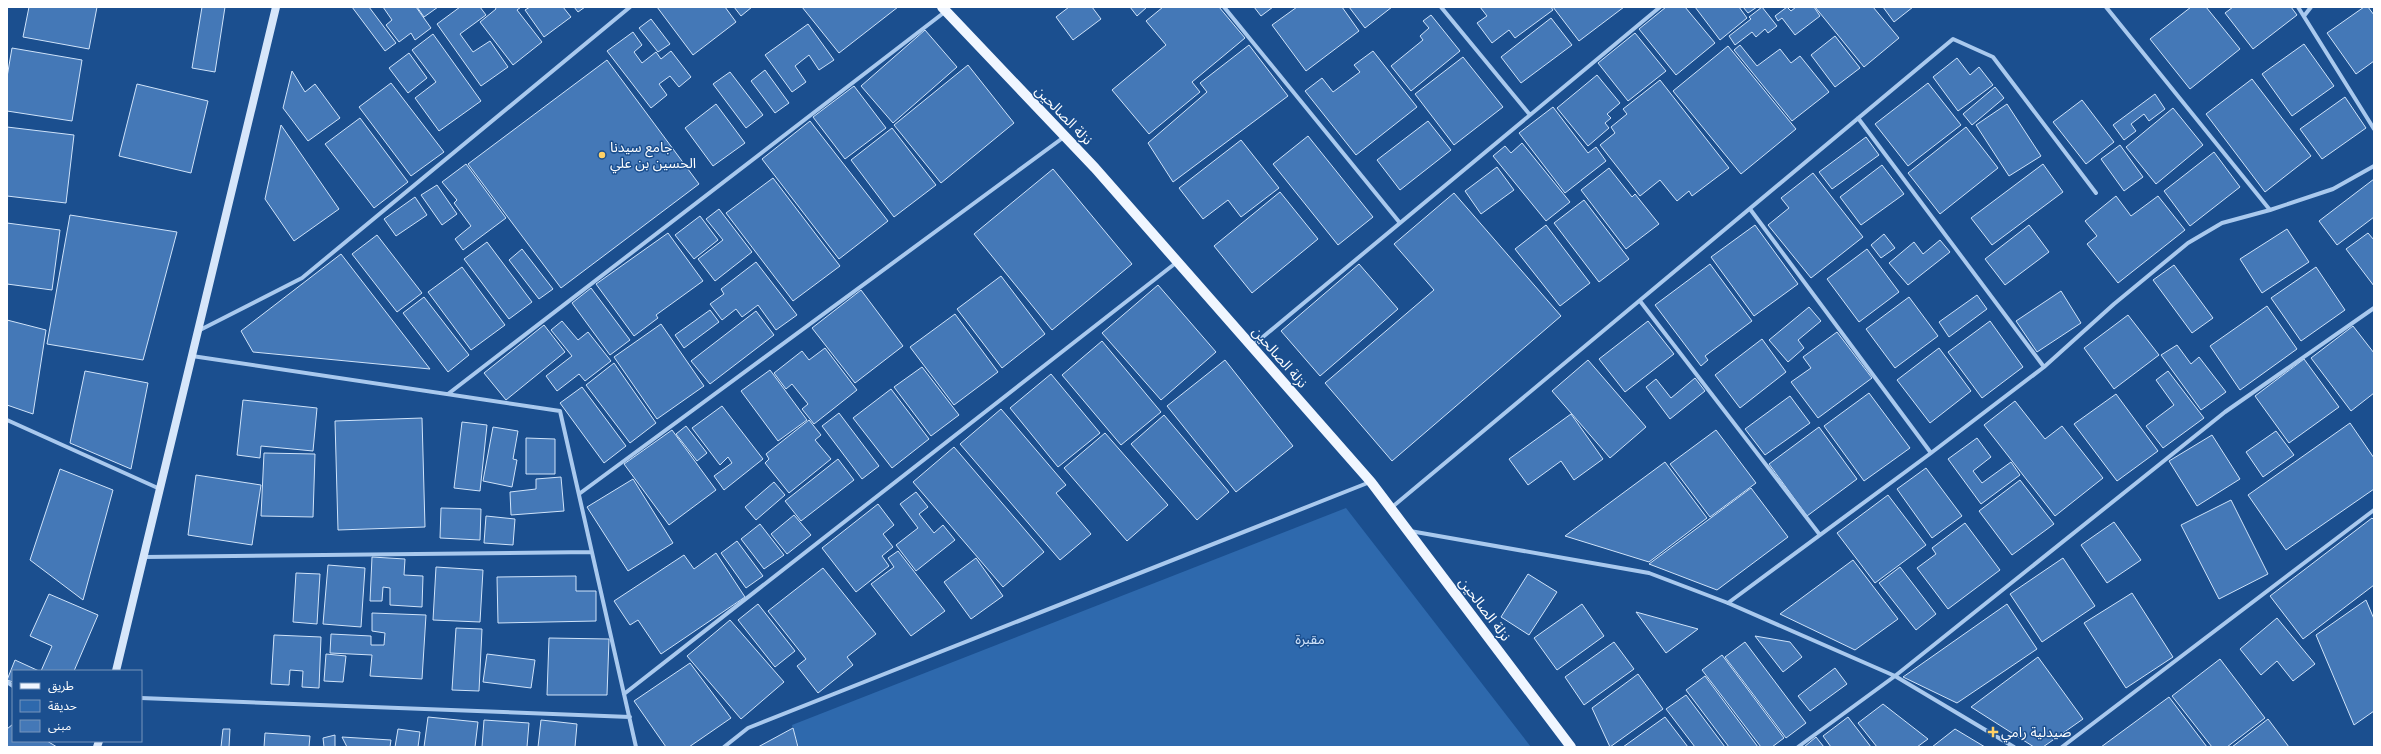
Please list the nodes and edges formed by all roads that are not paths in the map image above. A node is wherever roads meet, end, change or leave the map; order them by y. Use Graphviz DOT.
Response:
graph roads {
  1 [pos="276,7"];
  2 [pos="630,7"];
  3 [pos="1224,7"];
  4 [pos="1441,7"];
  5 [pos="2106,7"];
  6 [pos="2298,7"];
  7 [pos="2311,7"];
  8 [pos="1657,8"];
  9 [pos="944,9"];
  10 [pos="2304,16"];
  11 [pos="1530,115"];
  12 [pos="1858,118"];
  13 [pos="2374,129"];
  14 [pos="1064,137"];
  15 [pos="2374,166"];
  16 [pos="2096,193"];
  17 [pos="1750,209"];
  18 [pos="2270,210"];
  19 [pos="1400,223"];
  20 [pos="1177,262"];
  21 [pos="1640,301"];
  22 [pos="2374,308"];
  23 [pos="198,331"];
  24 [pos="1252,346"];
  25 [pos="192,356"];
  26 [pos="2044,367"];
  27 [pos="448,394"];
  28 [pos="7,420"];
  29 [pos="1931,453"];
  30 [pos="1371,482"];
  31 [pos="160,489"];
  32 [pos="579,494"];
  33 [pos="1391,508"];
  34 [pos="2374,510"];
  35 [pos="1408,530"];
  36 [pos="1820,535"];
  37 [pos="592,552"];
  38 [pos="143,557"];
  39 [pos="1728,603"];
  40 [pos="116,670"];
  41 [pos="1895,676"];
  42 [pos="624,694"];
  43 [pos="142,698"];
  44 [pos="630,717"];
  45 [pos="636,747"];
  46 [pos="724,747"];
  47 [pos="1571,747"];
  48 [pos="1798,747"];
  49 [pos="2014,747"];
  50 [pos="2062,747"];
  1 -- 23 [label="street"];
  2 -- 23 [label="street"];
  3 -- 19 [label="street"];
  4 -- 11 [label="street"];
  5 -- 18 [label="street"];
  6 -- 10 [label="street"];
  7 -- 10 [label="street"];
  8 -- 11 [label="street"];
  9 -- 14 [label="main road, نزلة الصالحين"];
  9 -- 27 [label="street"];
  10 -- 13 [label="street"];
  11 -- 19 [label="street"];
  12 -- 16 [label="street"];
  12 -- 17 [label="street"];
  12 -- 26 [label="street"];
  14 -- 20 [label="main road, نزلة الصالحين"];
  14 -- 32 [label="street"];
  15 -- 18 [label="street"];
  17 -- 21 [label="street"];
  17 -- 29 [label="street"];
  18 -- 26 [label="street"];
  19 -- 24 [label="street"];
  20 -- 24 [label="main road, نزلة الصالحين"];
  20 -- 42 [label="street"];
  21 -- 33 [label="street"];
  21 -- 36 [label="street"];
  22 -- 41 [label="street"];
  23 -- 25 [label="street"];
  24 -- 30 [label="main road, نزلة الصالحين"];
  25 -- 27 [label="street"];
  25 -- 31 [label="street"];
  26 -- 29 [label="street"];
  27 -- 32 [label="street"];
  28 -- 31 [label="street"];
  29 -- 36 [label="street"];
  30 -- 33 [label="main road, نزلة الصالحين"];
  30 -- 46 [label="street"];
  31 -- 38 [label="street"];
  32 -- 37 [label="street"];
  33 -- 35 [label="main road, نزلة الصالحين"];
  34 -- 50 [label="street"];
  35 -- 39 [label="street"];
  35 -- 47 [label="main road, نزلة الصالحين"];
  36 -- 39 [label="street"];
  37 -- 38 [label="street"];
  37 -- 42 [label="street"];
  38 -- 40 [label="street"];
  39 -- 41 [label="street"];
  41 -- 48 [label="street"];
  41 -- 49 [label="street"];
  42 -- 44 [label="street"];
  43 -- 44 [label="street"];
  44 -- 45 [label="street"];
}
